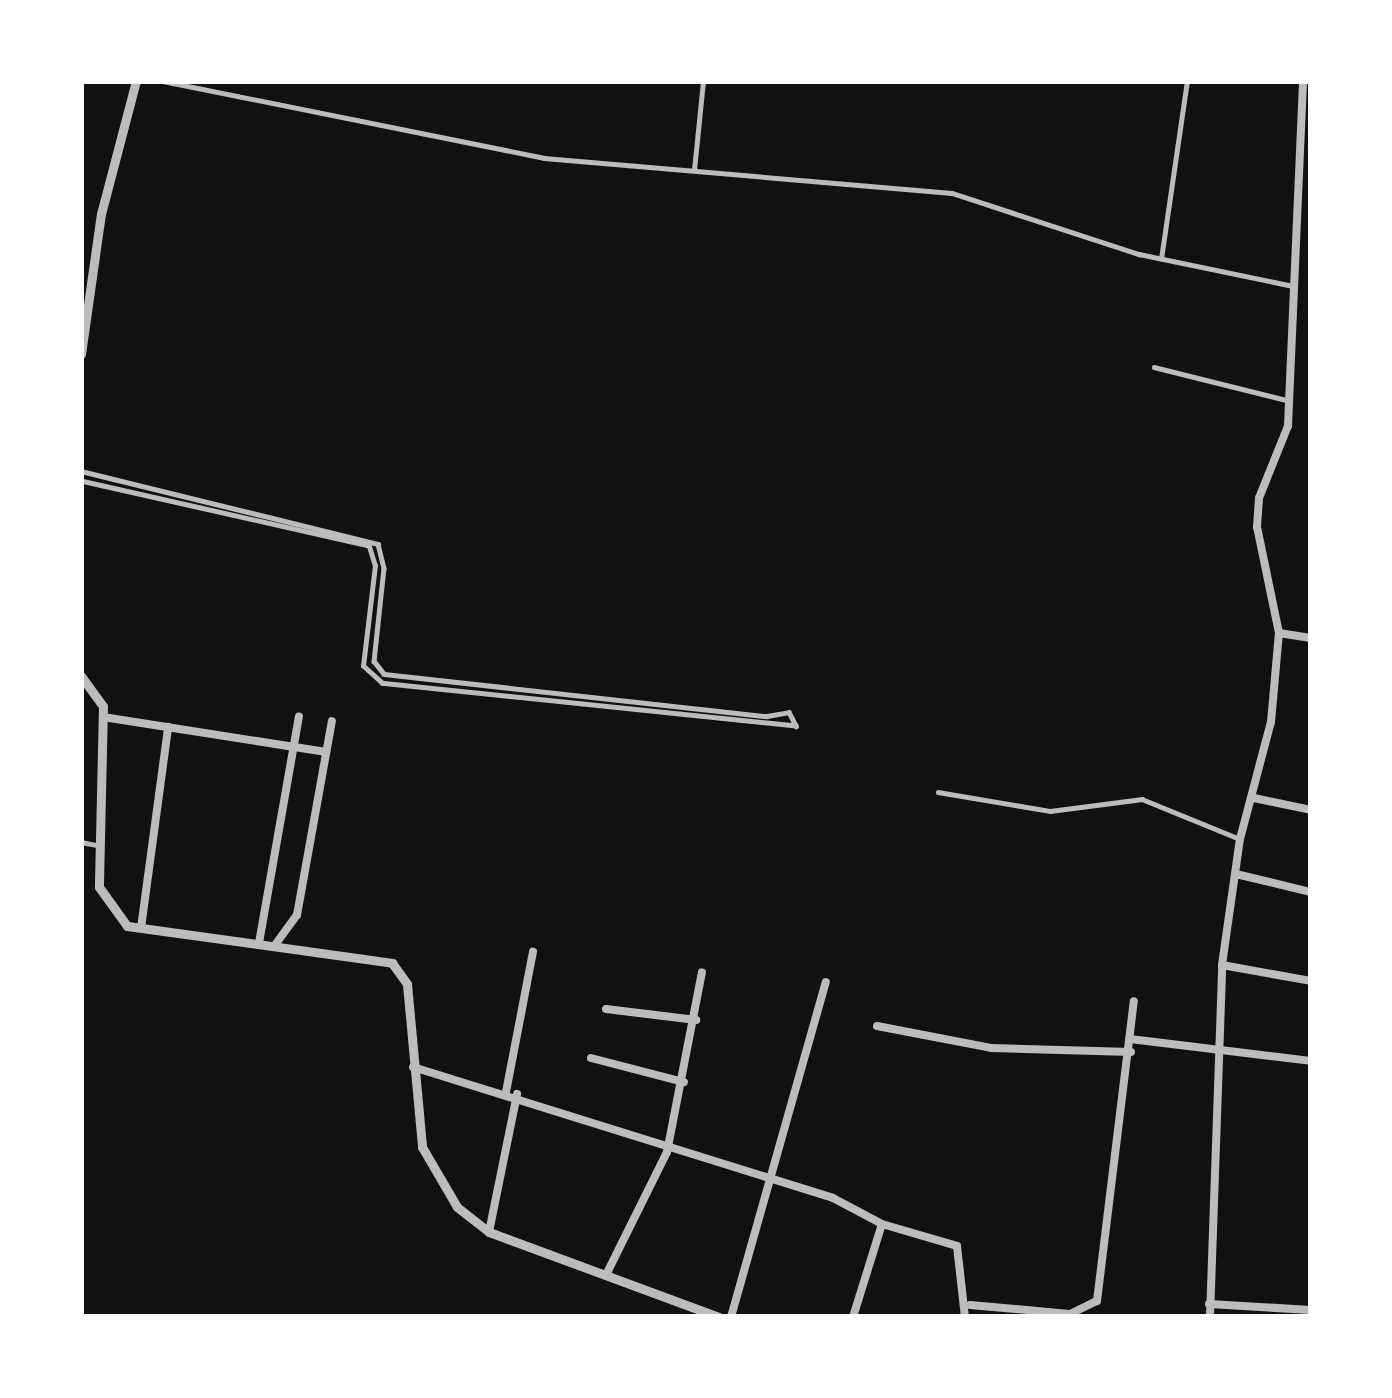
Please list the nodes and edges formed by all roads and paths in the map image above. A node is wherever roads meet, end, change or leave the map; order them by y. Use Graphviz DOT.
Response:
graph roads {
  1 [pos="136,81"];
  2 [pos="163,81"];
  3 [pos="703,81"];
  4 [pos="1186,81"];
  5 [pos="1303,81"];
  6 [pos="694,170"];
  7 [pos="1161,259"];
  8 [pos="1293,286"];
  9 [pos="81,354"];
  10 [pos="1154,367"];
  11 [pos="1290,401"];
  12 [pos="81,471"];
  13 [pos="81,481"];
  14 [pos="1279,633"];
  15 [pos="1311,638"];
  16 [pos="81,676"];
  17 [pos="299,716"];
  18 [pos="103,717"];
  19 [pos="332,721"];
  20 [pos="168,727"];
  21 [pos="294,747"];
  22 [pos="326,752"];
  23 [pos="938,792"];
  24 [pos="1255,798"];
  25 [pos="1311,810"];
  26 [pos="1240,839"];
  27 [pos="81,842"];
  28 [pos="97,845"];
  29 [pos="1240,875"];
  30 [pos="1311,892"];
  31 [pos="142,928"];
  32 [pos="259,943"];
  33 [pos="275,945"];
  34 [pos="533,952"];
  35 [pos="1222,965"];
  36 [pos="702,972"];
  37 [pos="1311,981"];
  38 [pos="826,982"];
  39 [pos="1134,1001"];
  40 [pos="605,1009"];
  41 [pos="696,1020"];
  42 [pos="877,1026"];
  43 [pos="1130,1039"];
  44 [pos="1220,1044"];
  45 [pos="1131,1052"];
  46 [pos="591,1058"];
  47 [pos="1311,1061"];
  48 [pos="413,1067"];
  49 [pos="684,1082"];
  50 [pos="512,1093"];
  51 [pos="667,1151"];
  52 [pos="774,1180"];
  53 [pos="882,1224"];
  54 [pos="489,1232"];
  55 [pos="607,1274"];
  56 [pos="1209,1304"];
  57 [pos="970,1305"];
  58 [pos="1311,1310"];
  59 [pos="719,1317"];
  60 [pos="731,1317"];
  61 [pos="853,1317"];
  62 [pos="965,1317"];
  63 [pos="1210,1317"];
  1 -- 9 [label="street"];
  2 -- 6 [label="lane"];
  3 -- 6 [label="lane"];
  4 -- 7 [label="lane"];
  5 -- 8 [label="street"];
  6 -- 7 [label="lane"];
  7 -- 8 [label="lane"];
  8 -- 11 [label="street"];
  10 -- 11 [label="lane"];
  11 -- 14 [label="street"];
  12 -- 13 [label="lane"];
  14 -- 15 [label="street"];
  14 -- 24 [label="street"];
  16 -- 18 [label="street"];
  17 -- 21 [label="street"];
  18 -- 20 [label="street"];
  18 -- 28 [label="street"];
  19 -- 22 [label="street"];
  20 -- 21 [label="street"];
  20 -- 31 [label="street"];
  21 -- 22 [label="street"];
  21 -- 32 [label="street"];
  22 -- 33 [label="street"];
  23 -- 26 [label="lane"];
  24 -- 25 [label="street"];
  24 -- 26 [label="street"];
  26 -- 29 [label="street"];
  27 -- 28 [label="lane"];
  28 -- 31 [label="street"];
  29 -- 30 [label="street"];
  29 -- 35 [label="street"];
  31 -- 32 [label="street"];
  32 -- 33 [label="street"];
  33 -- 48 [label="street"];
  34 -- 50 [label="street"];
  35 -- 37 [label="street"];
  35 -- 44 [label="street"];
  36 -- 41 [label="street"];
  38 -- 52 [label="street"];
  39 -- 43 [label="street"];
  40 -- 41 [label="street"];
  41 -- 49 [label="street"];
  42 -- 45 [label="street"];
  43 -- 44 [label="street"];
  43 -- 45 [label="street"];
  44 -- 47 [label="street"];
  44 -- 56 [label="street"];
  45 -- 57 [label="street"];
  46 -- 49 [label="street"];
  48 -- 50 [label="street"];
  48 -- 54 [label="street"];
  49 -- 51 [label="street"];
  50 -- 51 [label="street"];
  50 -- 54 [label="street"];
  51 -- 52 [label="street"];
  51 -- 55 [label="street"];
  52 -- 53 [label="street"];
  52 -- 60 [label="street"];
  53 -- 57 [label="street"];
  53 -- 61 [label="street"];
  54 -- 55 [label="street"];
  55 -- 59 [label="street"];
  56 -- 58 [label="street"];
  56 -- 63 [label="street"];
  57 -- 62 [label="street"];
}
